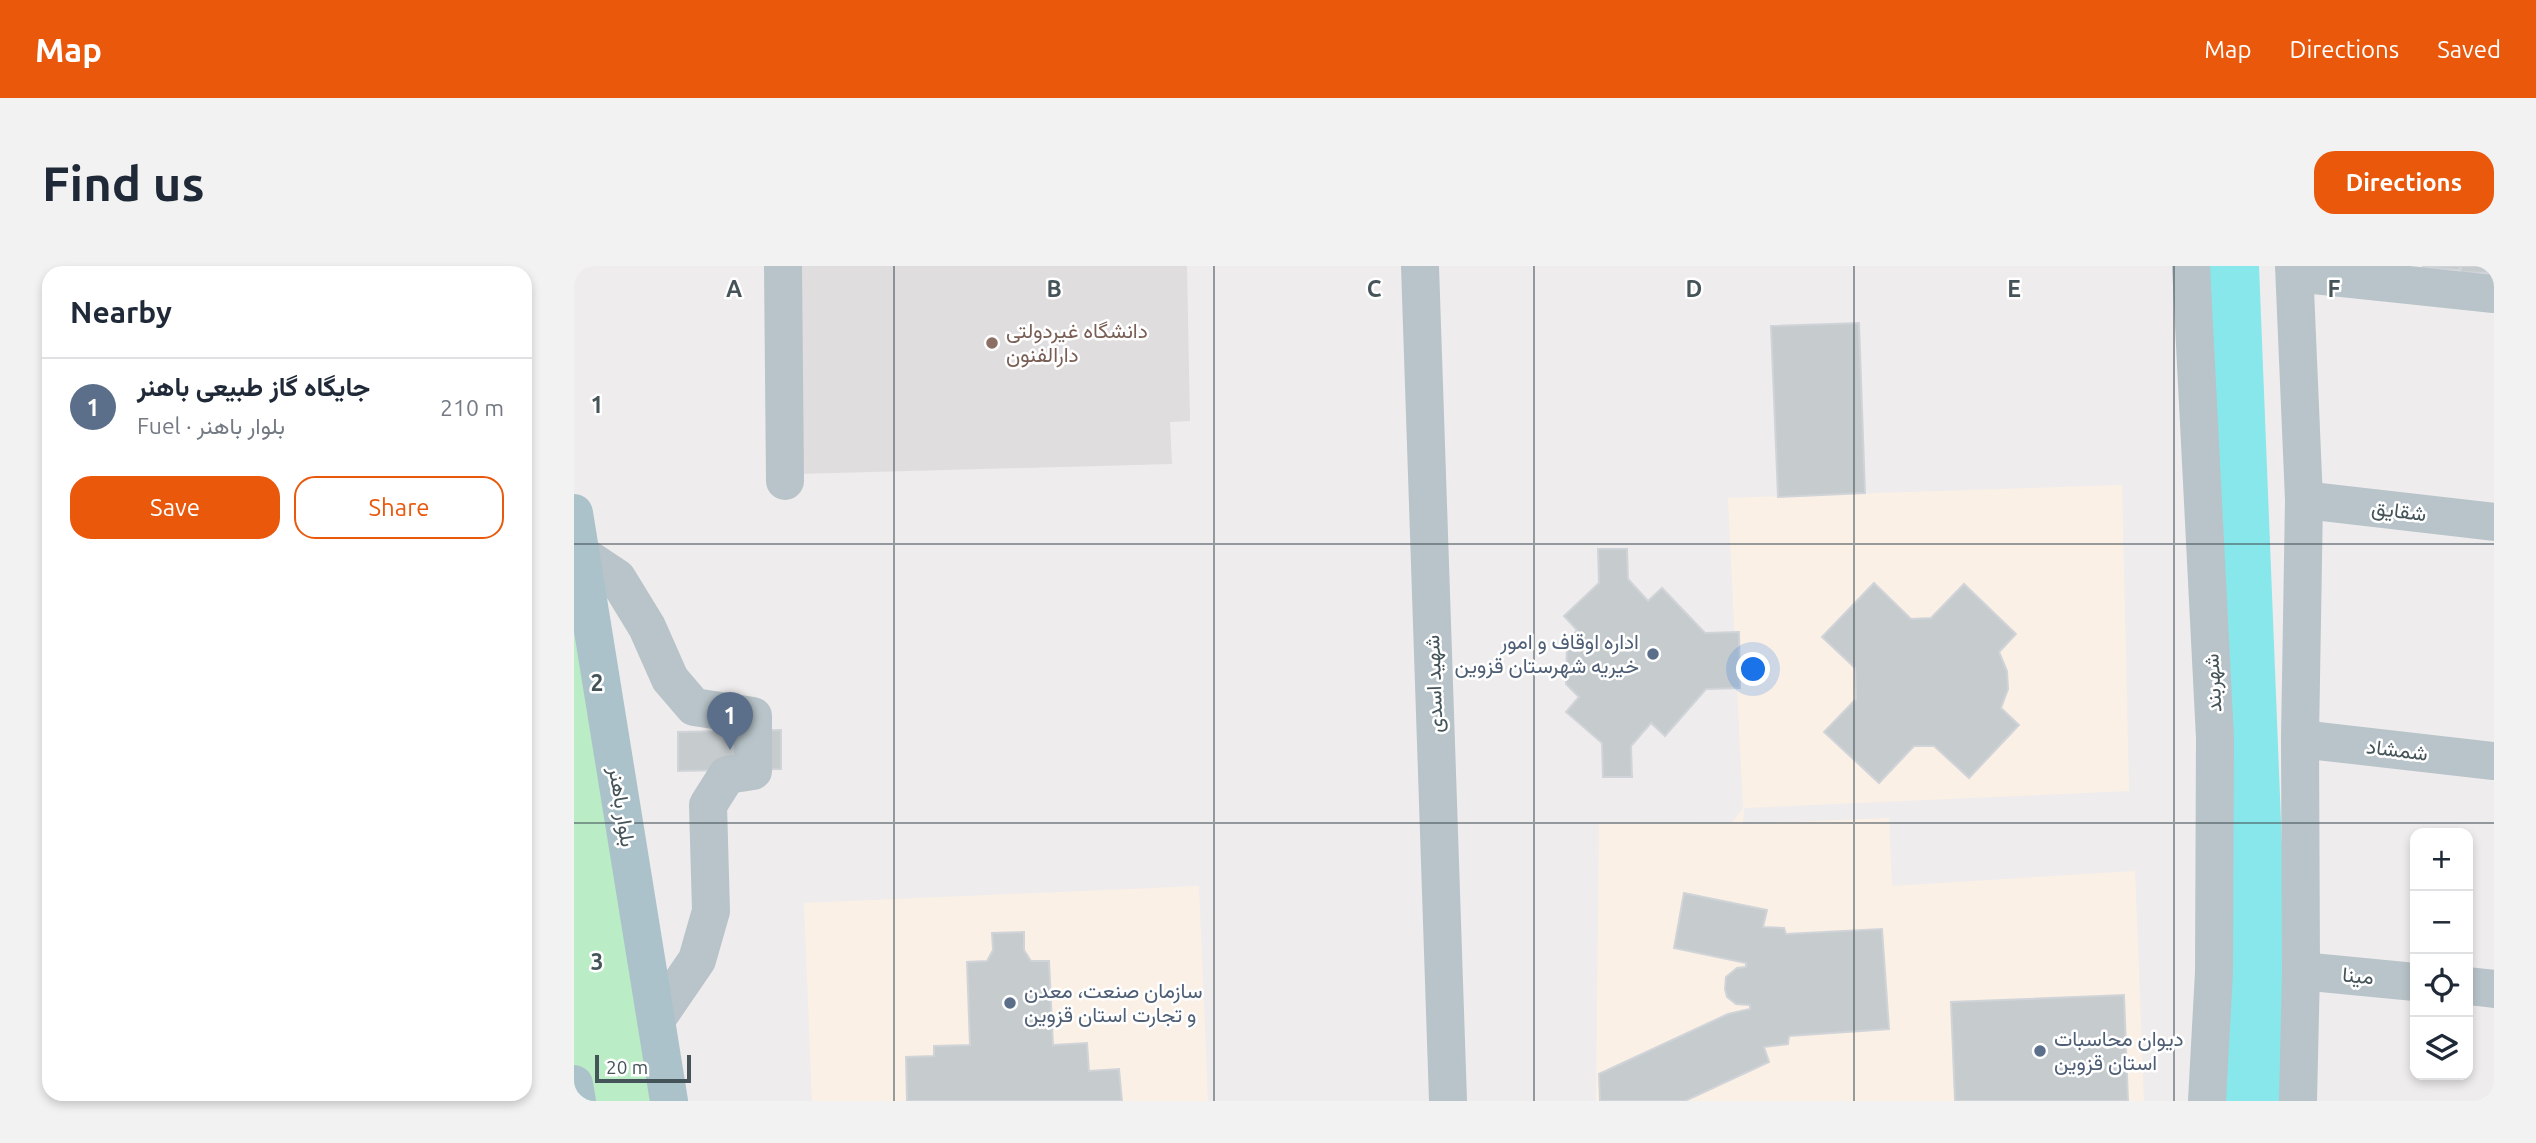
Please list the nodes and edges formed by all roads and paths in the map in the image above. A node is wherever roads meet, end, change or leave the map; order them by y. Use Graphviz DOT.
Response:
graph roads {
  1 [pos="783,266"];
  2 [pos="1420,266"];
  3 [pos="2191,266"];
  4 [pos="2295,269"];
  5 [pos="2494,294"];
  6 [pos="785,481"];
  7 [pos="2304,500"];
  8 [pos="574,513"];
  9 [pos="2494,522"];
  10 [pos="581,554"];
  11 [pos="2300,739"];
  12 [pos="2494,761"];
  13 [pos="2301,971"];
  14 [pos="2410,982"];
  15 [pos="2473,987"];
  16 [pos="2494,989"];
  17 [pos="656,1020"];
  18 [pos="574,1084"];
  19 [pos="577,1101"];
  20 [pos="669,1101"];
  21 [pos="1448,1101"];
  22 [pos="2207,1101"];
  23 [pos="2298,1101"];
  1 -- 6 [label="street"];
  2 -- 21 [label="street, شهید اسدی"];
  3 -- 22 [label="street, شهربند"];
  4 -- 5 [label="street"];
  4 -- 7 [label="street"];
  7 -- 9 [label="street, شقایق"];
  7 -- 11 [label="street"];
  8 -- 10 [label="main road, بلوار باهنر"];
  10 -- 17 [label="main road, بلوار باهنر"];
  10 -- 17 [label="street"];
  11 -- 12 [label="street, شمشاد"];
  11 -- 13 [label="street"];
  13 -- 14 [label="street, مینا"];
  13 -- 23 [label="street"];
  15 -- 16 [label="street"];
  17 -- 20 [label="main road, بلوار باهنر"];
  18 -- 19 [label="main road"];
}
